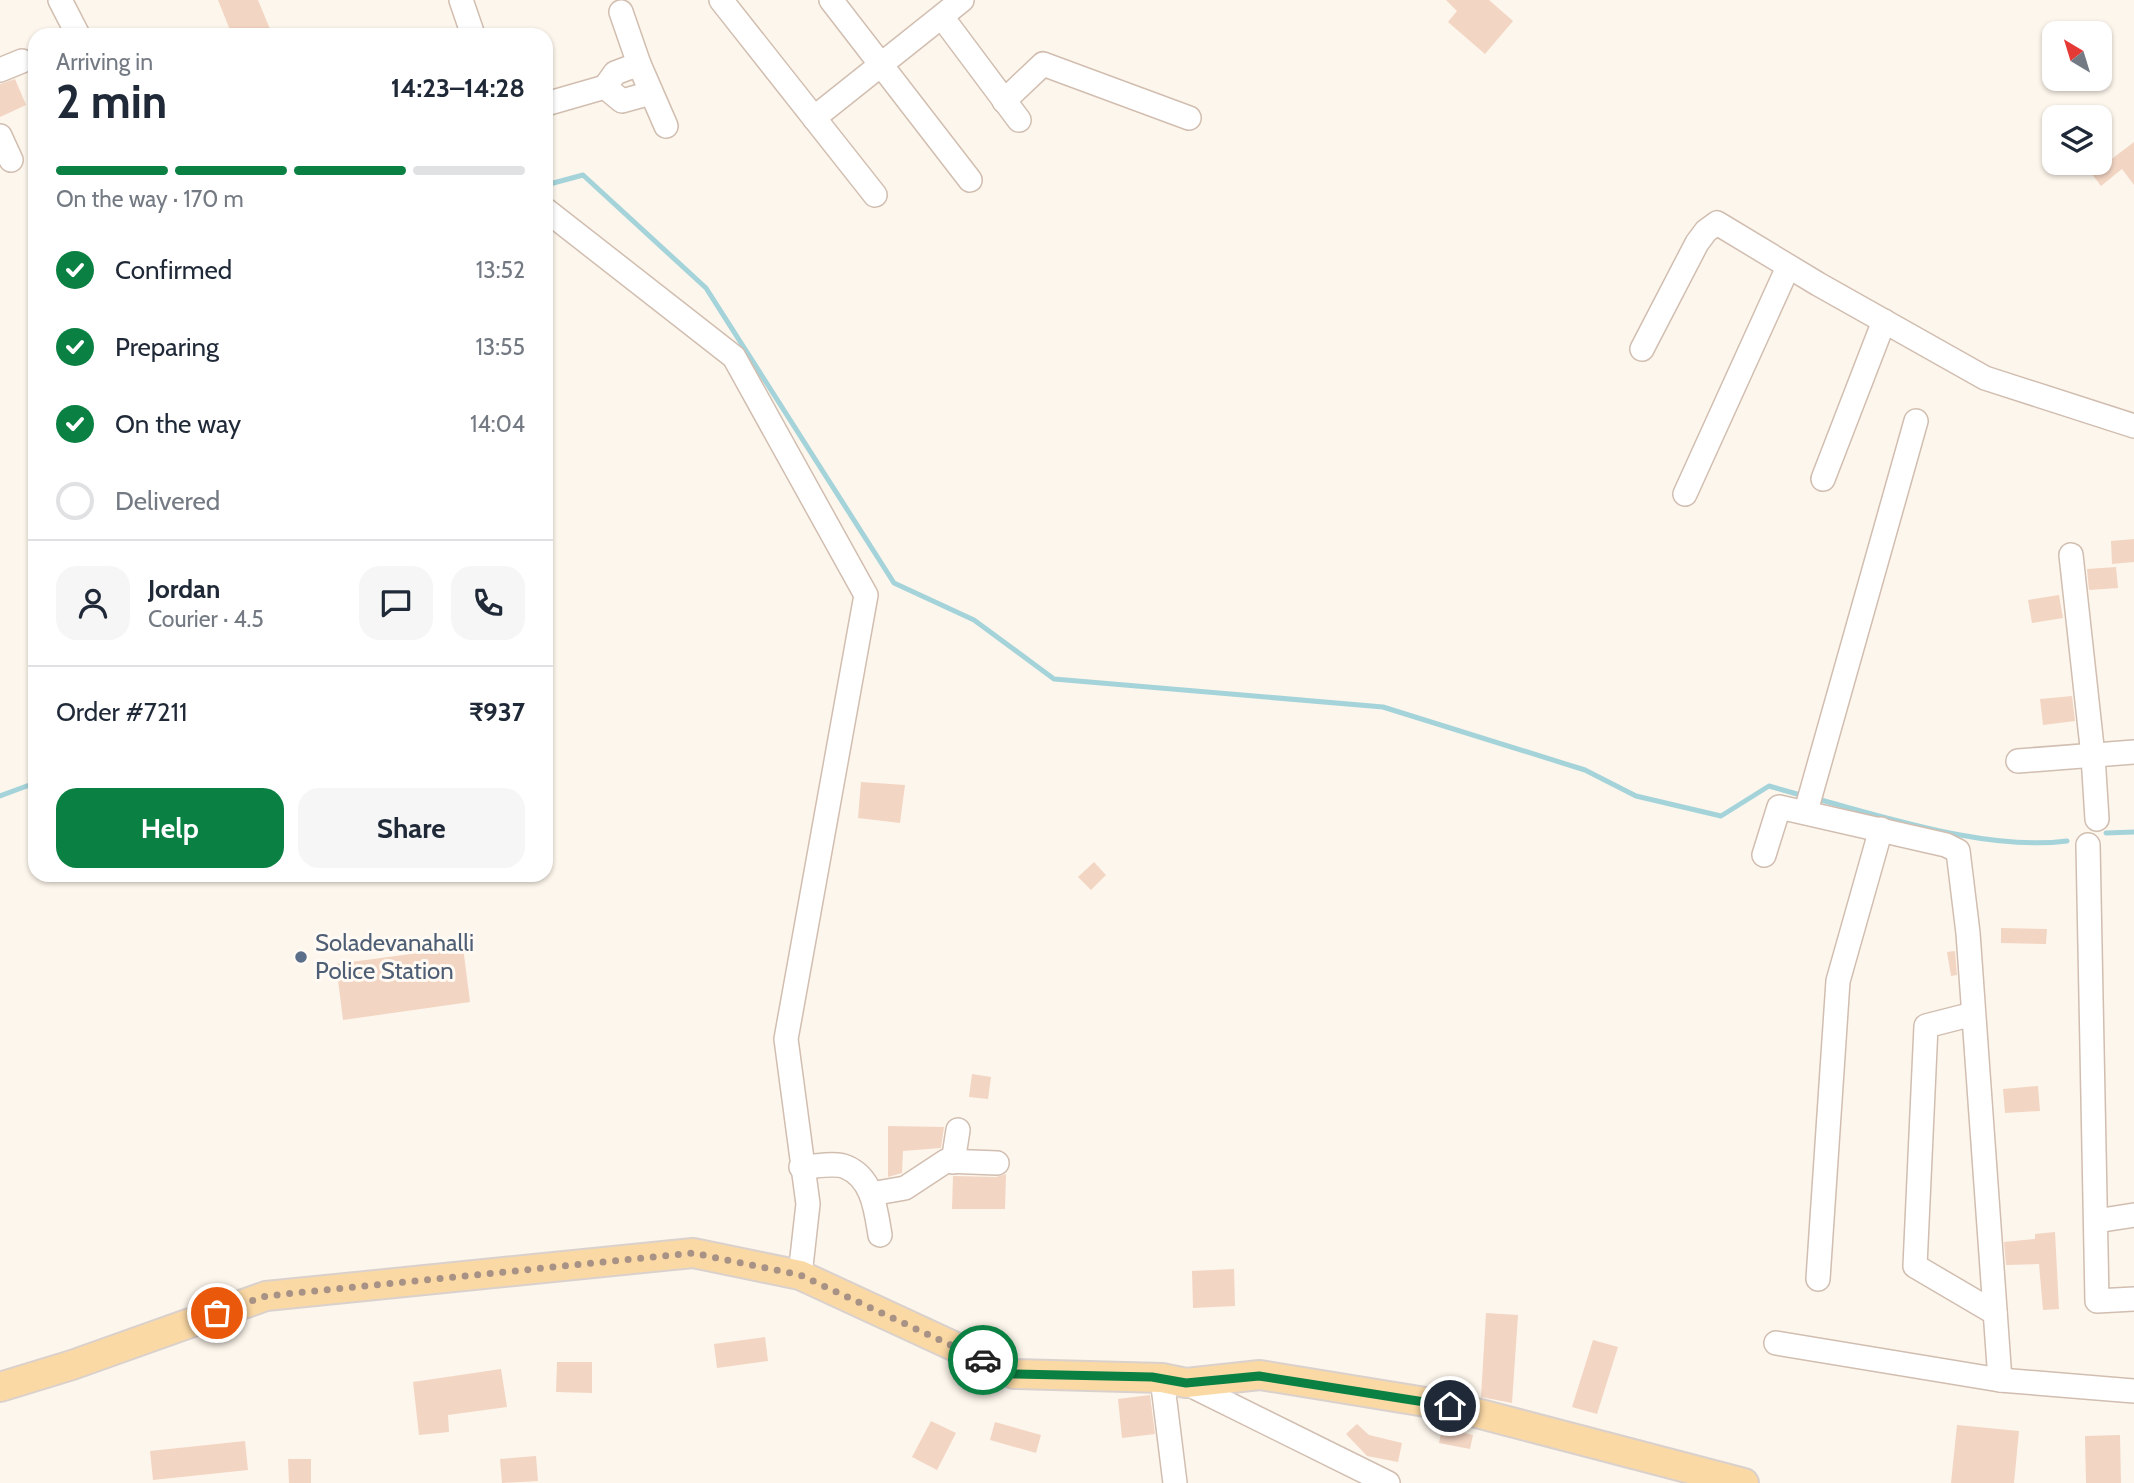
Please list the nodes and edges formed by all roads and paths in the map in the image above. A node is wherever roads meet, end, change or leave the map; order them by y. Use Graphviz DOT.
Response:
graph roads {
  1 [pos="60,0"];
  2 [pos="461,0"];
  3 [pos="721,0"];
  4 [pos="831,0"];
  5 [pos="951,6"];
  6 [pos="621,12"];
  7 [pos="74,28"];
  8 [pos="471,28"];
  9 [pos="22,61"];
  10 [pos="639,64"];
  11 [pos="882,64"];
  12 [pos="0,70"];
  13 [pos="605,87"];
  14 [pos="651,93"];
  15 [pos="1004,101"];
  16 [pos="553,102"];
  17 [pos="814,118"];
  18 [pos="1189,118"];
  19 [pos="1019,120"];
  20 [pos="666,126"];
  21 [pos="0,136"];
  22 [pos="11,160"];
  23 [pos="970,180"];
  24 [pos="875,195"];
  25 [pos="553,215"];
  26 [pos="1788,267"];
  27 [pos="1884,321"];
  28 [pos="1642,349"];
  29 [pos="1916,421"];
  30 [pos="2134,426"];
  31 [pos="1823,479"];
  32 [pos="1685,494"];
  33 [pos="2071,555"];
  34 [pos="2134,752"];
  35 [pos="2093,756"];
  36 [pos="2018,761"];
  37 [pos="1806,810"];
  38 [pos="2096,819"];
  39 [pos="1881,830"];
  40 [pos="2088,845"];
  41 [pos="1764,855"];
  42 [pos="1973,1014"];
  43 [pos="958,1130"];
  44 [pos="953,1162"];
  45 [pos="997,1163"];
  46 [pos="802,1167"];
  47 [pos="871,1194"];
  48 [pos="2134,1215"];
  49 [pos="2096,1221"];
  50 [pos="880,1235"];
  51 [pos="800,1275"];
  52 [pos="1818,1279"];
  53 [pos="2134,1299"];
  54 [pos="1995,1313"];
  55 [pos="1776,1343"];
  56 [pos="1174,1380"];
  57 [pos="2000,1380"];
  58 [pos="0,1387"];
  59 [pos="2134,1391"];
  60 [pos="1175,1483"];
  61 [pos="1388,1483"];
  62 [pos="1744,1483"];
  1 -- 7 [label="street"];
  2 -- 8 [label="street"];
  3 -- 17 [label="street"];
  4 -- 11 [label="street"];
  5 -- 11 [label="street"];
  5 -- 15 [label="street"];
  6 -- 10 [label="street"];
  9 -- 12 [label="street"];
  10 -- 13 [label="street"];
  10 -- 14 [label="street"];
  11 -- 17 [label="street"];
  11 -- 23 [label="street"];
  13 -- 14 [label="street"];
  13 -- 16 [label="street"];
  14 -- 20 [label="street"];
  15 -- 18 [label="street"];
  15 -- 19 [label="street"];
  17 -- 24 [label="street"];
  21 -- 22 [label="street"];
  25 -- 46 [label="street"];
  26 -- 27 [label="street"];
  26 -- 28 [label="street"];
  26 -- 32 [label="street"];
  27 -- 30 [label="street"];
  27 -- 31 [label="street"];
  29 -- 37 [label="street"];
  33 -- 35 [label="street"];
  34 -- 35 [label="street"];
  35 -- 36 [label="street"];
  35 -- 38 [label="street"];
  37 -- 39 [label="street"];
  37 -- 41 [label="street"];
  39 -- 42 [label="street"];
  39 -- 52 [label="street"];
  40 -- 49 [label="street"];
  42 -- 54 [label="street"];
  42 -- 54 [label="street"];
  43 -- 44 [label="street"];
  44 -- 45 [label="street"];
  44 -- 47 [label="street"];
  46 -- 47 [label="street"];
  46 -- 51 [label="street"];
  47 -- 50 [label="street"];
  48 -- 49 [label="street"];
  49 -- 53 [label="street"];
  51 -- 56 [label="main road"];
  51 -- 58 [label="main road"];
  54 -- 57 [label="street"];
  55 -- 57 [label="street"];
  56 -- 60 [label="street"];
  56 -- 61 [label="street"];
  56 -- 62 [label="main road"];
  57 -- 59 [label="street"];
}
